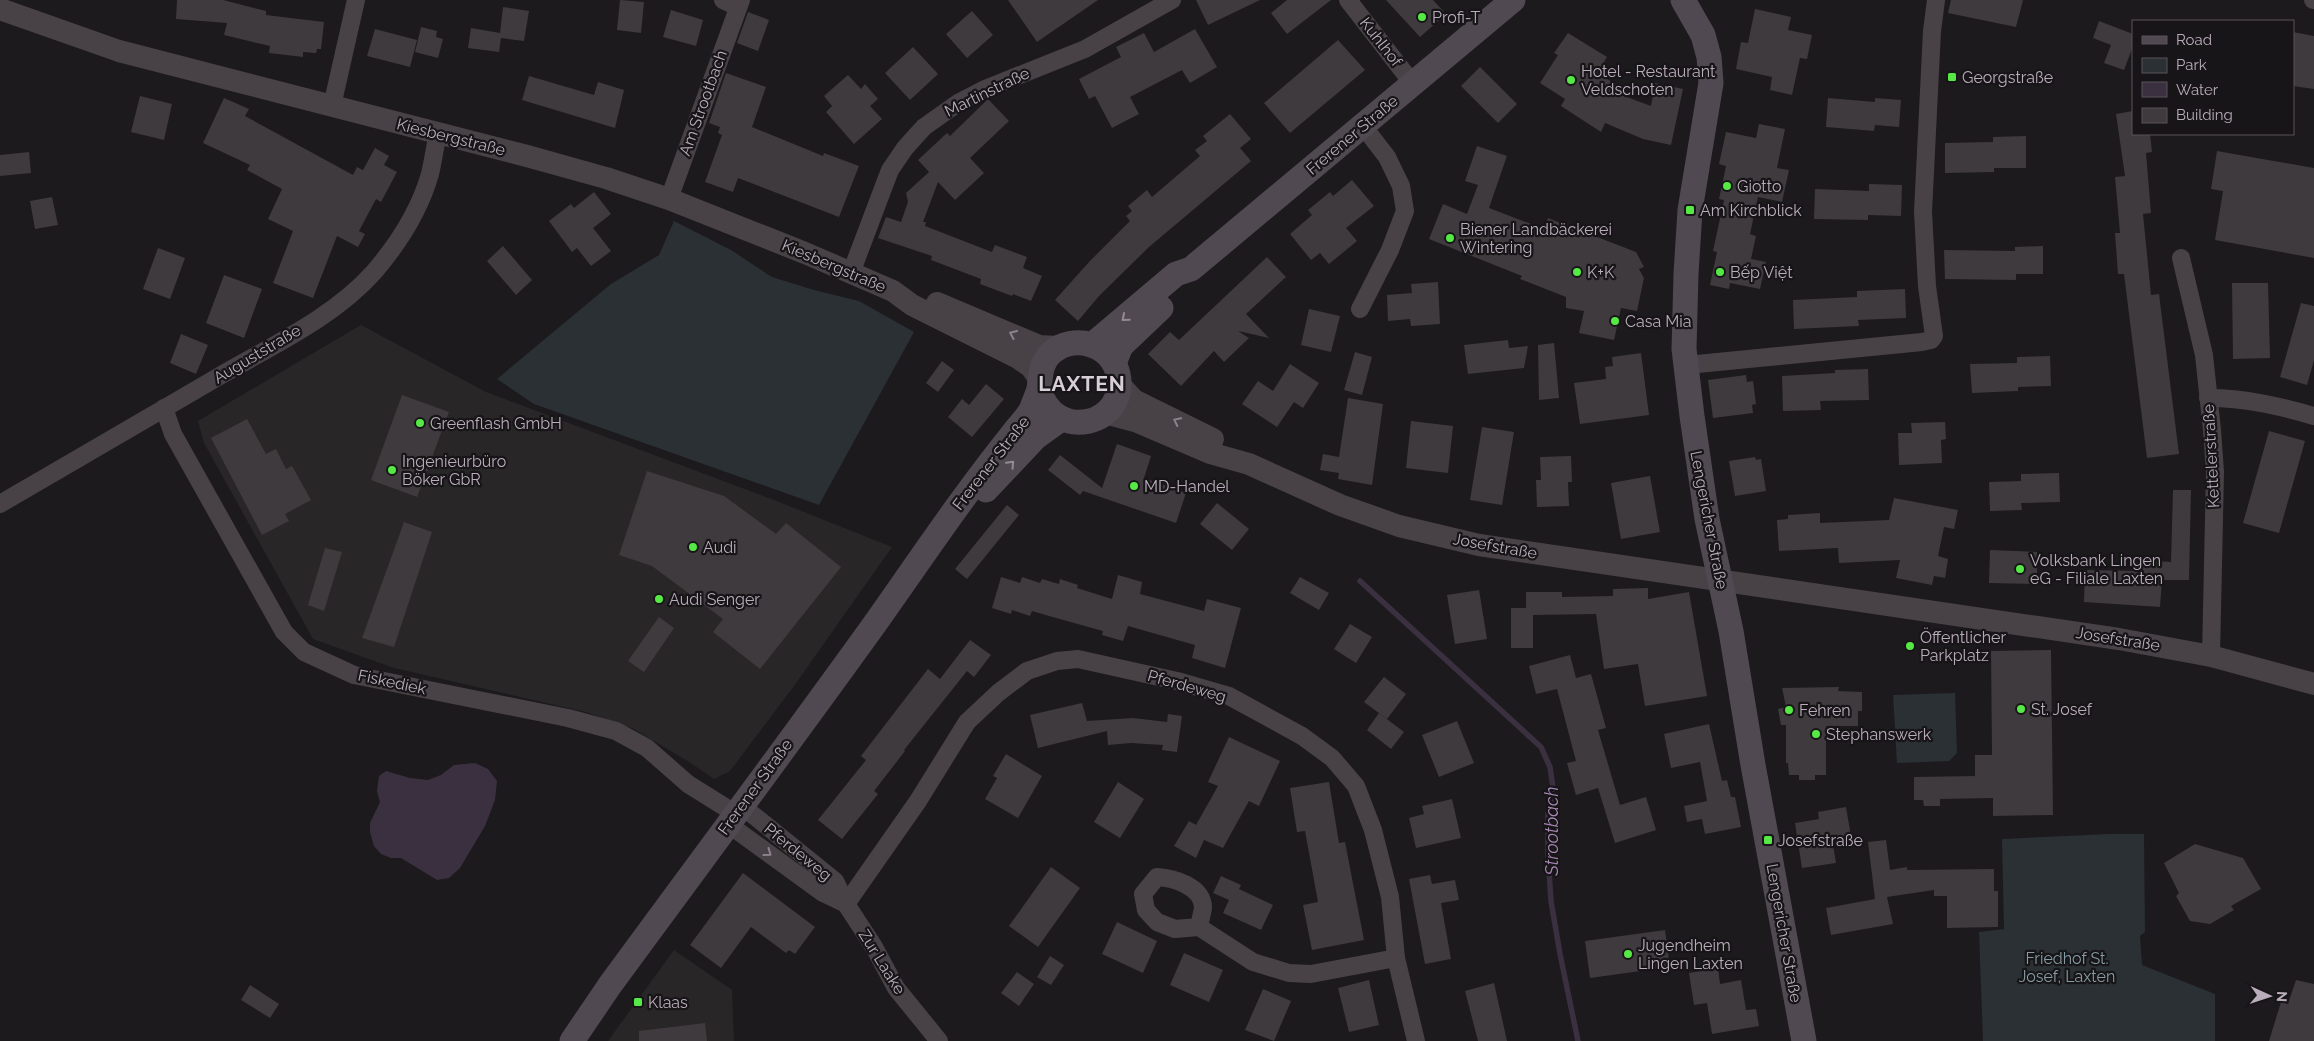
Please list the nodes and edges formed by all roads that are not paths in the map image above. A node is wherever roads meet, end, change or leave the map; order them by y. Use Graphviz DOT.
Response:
graph roads {
  1 [pos="356,0"];
  2 [pos="1172,0"];
  3 [pos="1348,0"];
  4 [pos="1513,0"];
  5 [pos="1936,0"];
  6 [pos="1689,1"];
  7 [pos="734,2"];
  8 [pos="0,9"];
  9 [pos="1413,84"];
  10 [pos="332,106"];
  11 [pos="1363,126"];
  12 [pos="438,133"];
  13 [pos="669,200"];
  14 [pos="2182,258"];
  15 [pos="1191,270"];
  16 [pos="851,273"];
  17 [pos="893,291"];
  18 [pos="1360,309"];
  19 [pos="1092,345"];
  20 [pos="1059,348"];
  21 [pos="1687,365"];
  22 [pos="1116,374"];
  23 [pos="1039,384"];
  24 [pos="2208,398"];
  25 [pos="164,408"];
  26 [pos="1105,413"];
  27 [pos="2314,416"];
  28 [pos="1061,419"];
  29 [pos="1249,464"];
  30 [pos="0,504"];
  31 [pos="938,534"];
  32 [pos="1721,582"];
  33 [pos="2211,656"];
  34 [pos="2314,684"];
  35 [pos="735,814"];
  36 [pos="846,904"];
  37 [pos="1199,927"];
  38 [pos="1396,958"];
  39 [pos="572,1041"];
  40 [pos="939,1041"];
  41 [pos="1416,1041"];
  42 [pos="1804,1041"];
  1 -- 10 [label="street"];
  2 -- 16 [label="street, Martinstraße"];
  3 -- 9 [label="street, Kuhlhof"];
  4 -- 9 [label="main road, Frerener Straße"];
  5 -- 21 [label="street"];
  6 -- 21 [label="main road, Lengericher Straße"];
  7 -- 13 [label="street, Am Strootbach"];
  8 -- 10 [label="street, Kiesbergstraße"];
  9 -- 11 [label="main road, Frerener Straße"];
  10 -- 12 [label="street, Kiesbergstraße"];
  11 -- 15 [label="main road, Frerener Straße"];
  11 -- 18 [label="street"];
  12 -- 13 [label="street, Kiesbergstraße"];
  12 -- 25 [label="street, Auguststraße"];
  13 -- 16 [label="street, Kiesbergstraße"];
  14 -- 24 [label="street, Kettelerstraße"];
  15 -- 19 [label="main road, Frerener Straße, one-way"];
  15 -- 22 [label="main road, Frerener Straße"];
  16 -- 17 [label="street, Kiesbergstraße"];
  20 -- 17 [label="street, Kiesbergstraße, one-way"];
  17 -- 23 [label="street, Kiesbergstraße"];
  19 -- 20 [label="main road"];
  19 -- 22 [label="main road"];
  20 -- 23 [label="main road"];
  21 -- 32 [label="main road, Lengericher Straße"];
  22 -- 26 [label="main road"];
  29 -- 22 [label="street, Josefstraße, one-way"];
  23 -- 28 [label="main road"];
  23 -- 31 [label="main road, Frerener Straße"];
  24 -- 27 [label="street"];
  24 -- 33 [label="street, Kettelerstraße"];
  25 -- 30 [label="street, Auguststraße"];
  25 -- 35 [label="street, Fiskediek"];
  26 -- 28 [label="main road"];
  26 -- 29 [label="street, Josefstraße"];
  31 -- 28 [label="main road, Frerener Straße, one-way"];
  29 -- 32 [label="street, Josefstraße"];
  31 -- 35 [label="main road, Frerener Straße"];
  32 -- 33 [label="street, Josefstraße"];
  32 -- 42 [label="main road, Lengericher Straße"];
  33 -- 34 [label="street, Josefstraße"];
  35 -- 36 [label="street, Pferdeweg"];
  35 -- 39 [label="main road, Frerener Straße"];
  36 -- 38 [label="street, Pferdeweg"];
  36 -- 40 [label="street, Zur Laake"];
  37 -- 38 [label="street"];
  38 -- 41 [label="street, Pferdeweg"];
}
